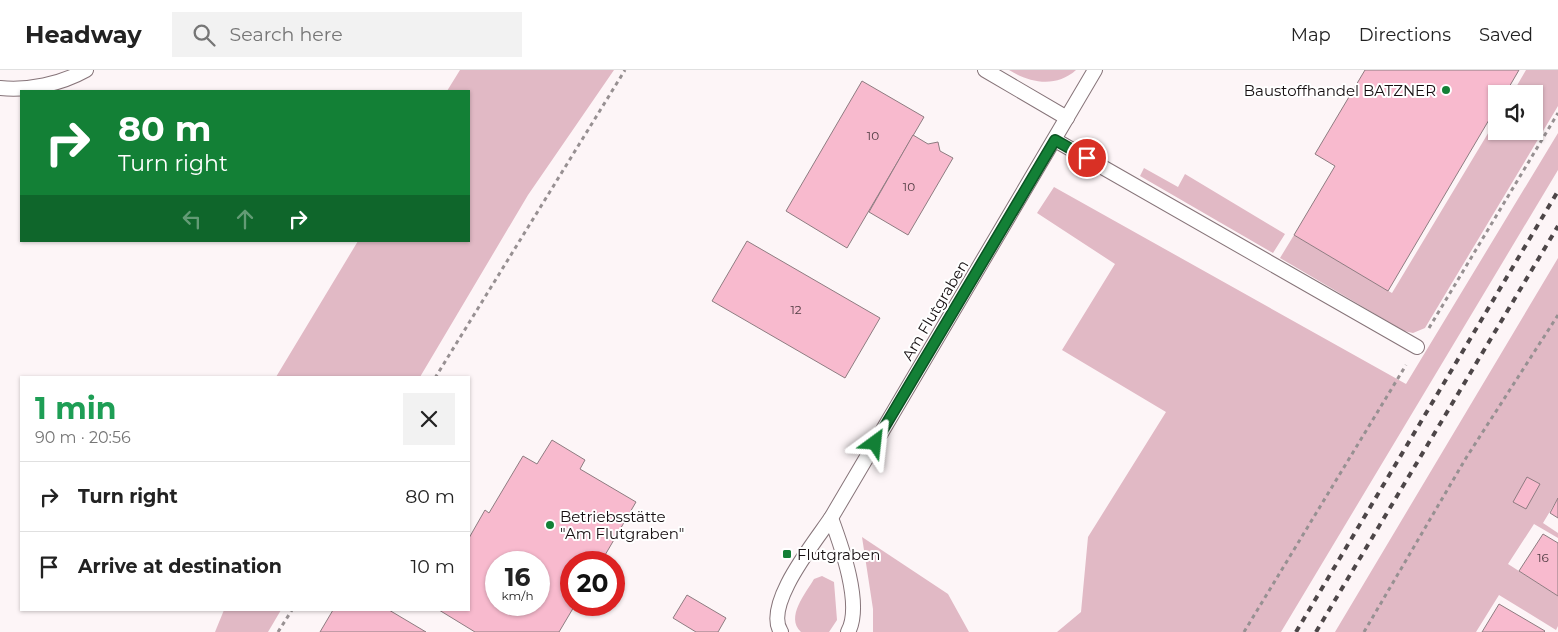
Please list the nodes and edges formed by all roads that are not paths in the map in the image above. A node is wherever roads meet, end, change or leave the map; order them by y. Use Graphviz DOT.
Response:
graph roads {
  1 [pos="86,70"];
  2 [pos="985,70"];
  3 [pos="1095,70"];
  4 [pos="0,88"];
  5 [pos="1067,118"];
  6 [pos="1055,140"];
  7 [pos="1417,347"];
  8 [pos="831,518"];
  9 [pos="781,632"];
  10 [pos="848,632"];
  1 -- 4 [label="lane"];
  2 -- 5 [label="lane"];
  3 -- 5 [label="lane, Am Flutgraben"];
  5 -- 6 [label="lane, Am Flutgraben"];
  6 -- 7 [label="lane"];
  6 -- 8 [label="lane, Am Flutgraben"];
  8 -- 9 [label="lane, Am Flutgraben"];
  8 -- 10 [label="lane"];
}
